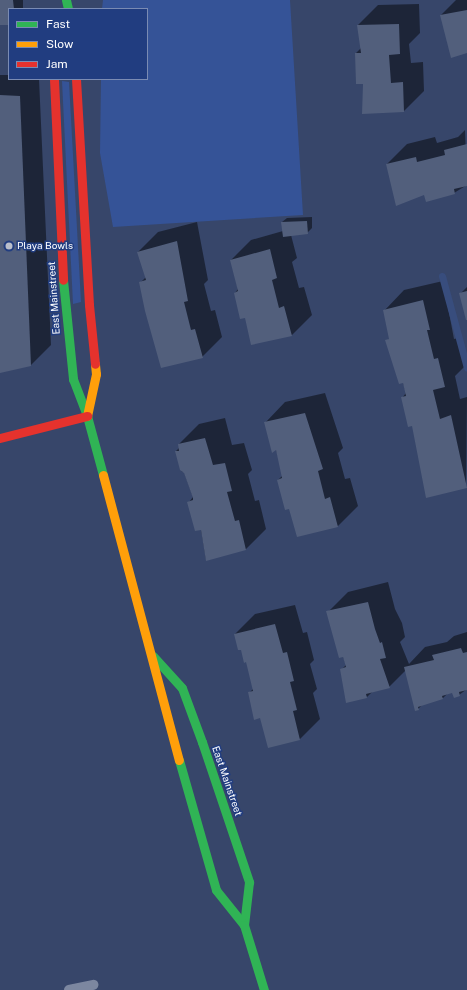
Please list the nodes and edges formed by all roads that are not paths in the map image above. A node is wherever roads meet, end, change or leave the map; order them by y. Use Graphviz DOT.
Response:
graph roads {
  1 [pos="54,80"];
  2 [pos="76,80"];
  3 [pos="88,416"];
  4 [pos="0,438"];
  5 [pos="153,656"];
  6 [pos="244,925"];
  7 [pos="93,984"];
  8 [pos="69,990"];
  9 [pos="264,990"];
  1 -- 3 [label="main road, East Mainstreet"];
  2 -- 3 [label="main road, East Mainstreet"];
  3 -- 4 [label="main road"];
  3 -- 5 [label="main road, East Mainstreet"];
  5 -- 6 [label="main road, East Mainstreet"];
  5 -- 6 [label="main road, East Mainstreet"];
  6 -- 9 [label="main road, East Mainstreet"];
  7 -- 8 [label="lane"];
}
